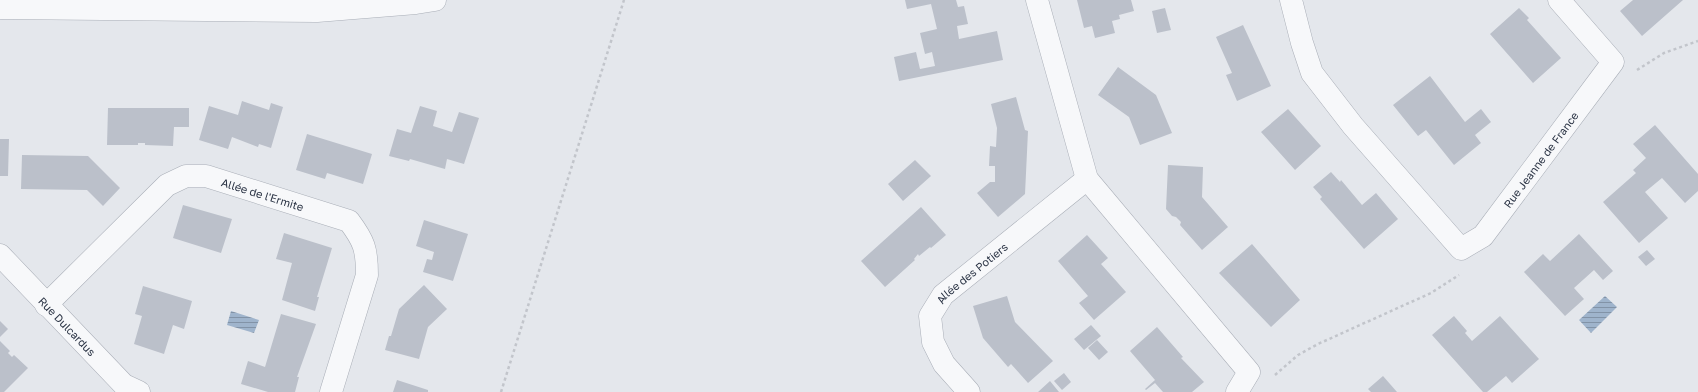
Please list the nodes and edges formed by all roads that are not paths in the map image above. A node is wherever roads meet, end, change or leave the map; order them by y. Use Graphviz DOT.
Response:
graph roads {
  1 [pos="1037,0"];
  2 [pos="1291,0"];
  3 [pos="1559,0"];
  4 [pos="422,1"];
  5 [pos="0,8"];
  6 [pos="1086,179"];
  7 [pos="0,255"];
  8 [pos="46,305"];
  9 [pos="139,392"];
  10 [pos="331,392"];
  11 [pos="969,392"];
  12 [pos="1237,392"];
  1 -- 6 [label="street"];
  2 -- 3 [label="street, Rue Jeanne de France"];
  4 -- 5 [label="street"];
  6 -- 11 [label="street, Allée des Potiers"];
  6 -- 12 [label="street"];
  7 -- 8 [label="street, Rue Dulcardus"];
  8 -- 9 [label="street, Rue Dulcardus"];
  8 -- 10 [label="street, Allée de l'Ermite"];
}
